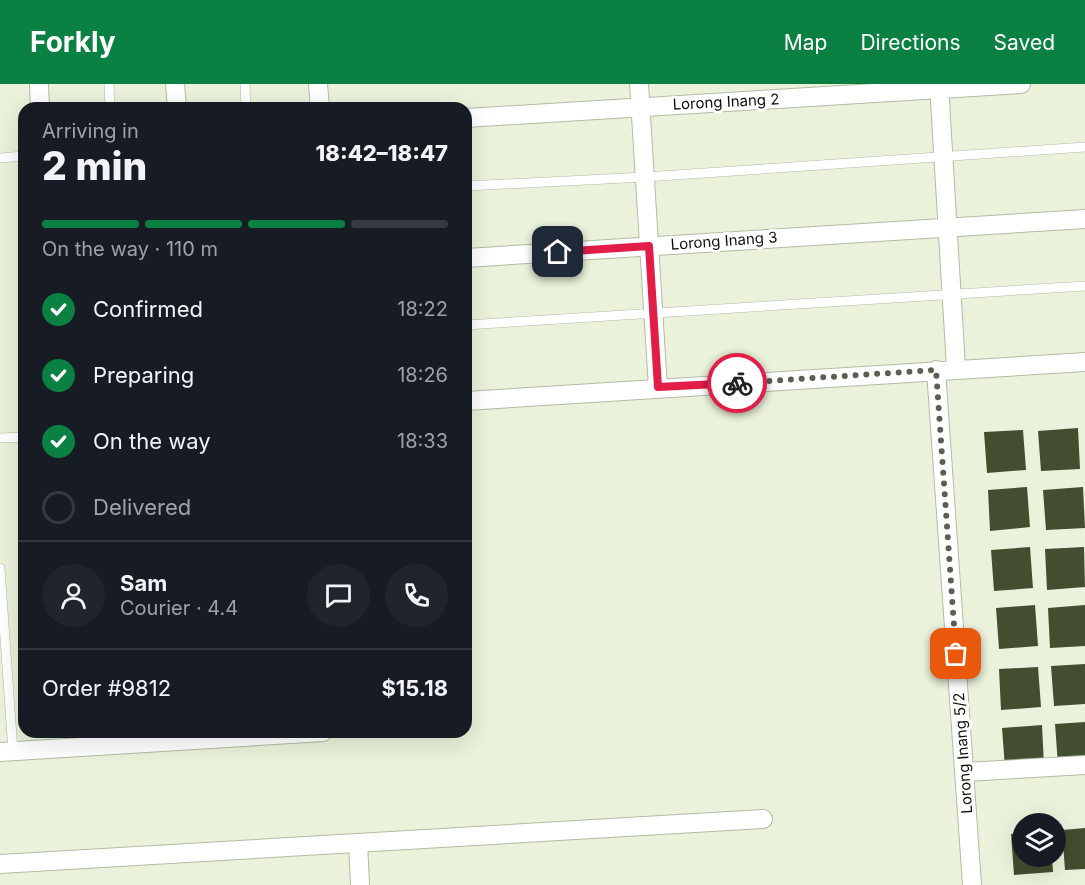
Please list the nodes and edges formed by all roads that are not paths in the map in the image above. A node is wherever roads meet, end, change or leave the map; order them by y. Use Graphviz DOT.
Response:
graph roads {
  1 [pos="39,84"];
  2 [pos="109,84"];
  3 [pos="175,84"];
  4 [pos="245,84"];
  5 [pos="318,84"];
  6 [pos="639,84"];
  7 [pos="1021,84"];
  8 [pos="939,87"];
  9 [pos="40,102"];
  10 [pos="110,102"];
  11 [pos="176,102"];
  12 [pos="246,102"];
  13 [pos="320,102"];
  14 [pos="640,107"];
  15 [pos="472,118"];
  16 [pos="1085,147"];
  17 [pos="18,156"];
  18 [pos="942,156"];
  19 [pos="0,158"];
  20 [pos="645,177"];
  21 [pos="472,186"];
  22 [pos="1085,219"];
  23 [pos="946,227"];
  24 [pos="649,246"];
  25 [pos="472,258"];
  26 [pos="1085,286"];
  27 [pos="951,296"];
  28 [pos="654,315"];
  29 [pos="472,325"];
  30 [pos="1085,362"];
  31 [pos="956,368"];
  32 [pos="936,370"];
  33 [pos="658,387"];
  34 [pos="472,401"];
  35 [pos="18,437"];
  36 [pos="0,438"];
  37 [pos="0,568"];
  38 [pos="127,738"];
  39 [pos="82,740"];
  40 [pos="7,752"];
  41 [pos="1085,765"];
  42 [pos="965,772"];
  43 [pos="763,819"];
  44 [pos="358,843"];
  45 [pos="0,864"];
  46 [pos="360,885"];
  47 [pos="972,885"];
  1 -- 9 [label="street"];
  2 -- 10 [label="lane"];
  3 -- 11 [label="street"];
  4 -- 12 [label="lane"];
  5 -- 13 [label="street"];
  6 -- 14 [label="street"];
  7 -- 8 [label="street, Lorong Inang 2"];
  8 -- 14 [label="street, Lorong Inang 2"];
  8 -- 18 [label="street"];
  14 -- 15 [label="street, Lorong Inang 2"];
  14 -- 20 [label="street"];
  16 -- 18 [label="lane"];
  17 -- 19 [label="lane"];
  18 -- 20 [label="lane"];
  18 -- 23 [label="street"];
  20 -- 21 [label="lane"];
  20 -- 24 [label="street"];
  22 -- 23 [label="street, Lorong Inang 3"];
  23 -- 24 [label="street, Lorong Inang 3"];
  23 -- 27 [label="street"];
  24 -- 25 [label="street, Lorong Inang 3"];
  24 -- 28 [label="street"];
  26 -- 27 [label="lane"];
  27 -- 28 [label="lane"];
  27 -- 31 [label="street"];
  28 -- 29 [label="lane"];
  28 -- 33 [label="street"];
  30 -- 31 [label="street"];
  31 -- 32 [label="street"];
  32 -- 33 [label="street"];
  32 -- 42 [label="street, Lorong Inang 5/2"];
  33 -- 34 [label="street"];
  35 -- 36 [label="lane"];
  37 -- 40 [label="lane"];
  38 -- 39 [label="street"];
  39 -- 40 [label="street"];
  41 -- 42 [label="street"];
  42 -- 47 [label="street, Lorong Inang 5/2"];
  43 -- 44 [label="street"];
  44 -- 45 [label="street"];
  44 -- 46 [label="street"];
}
